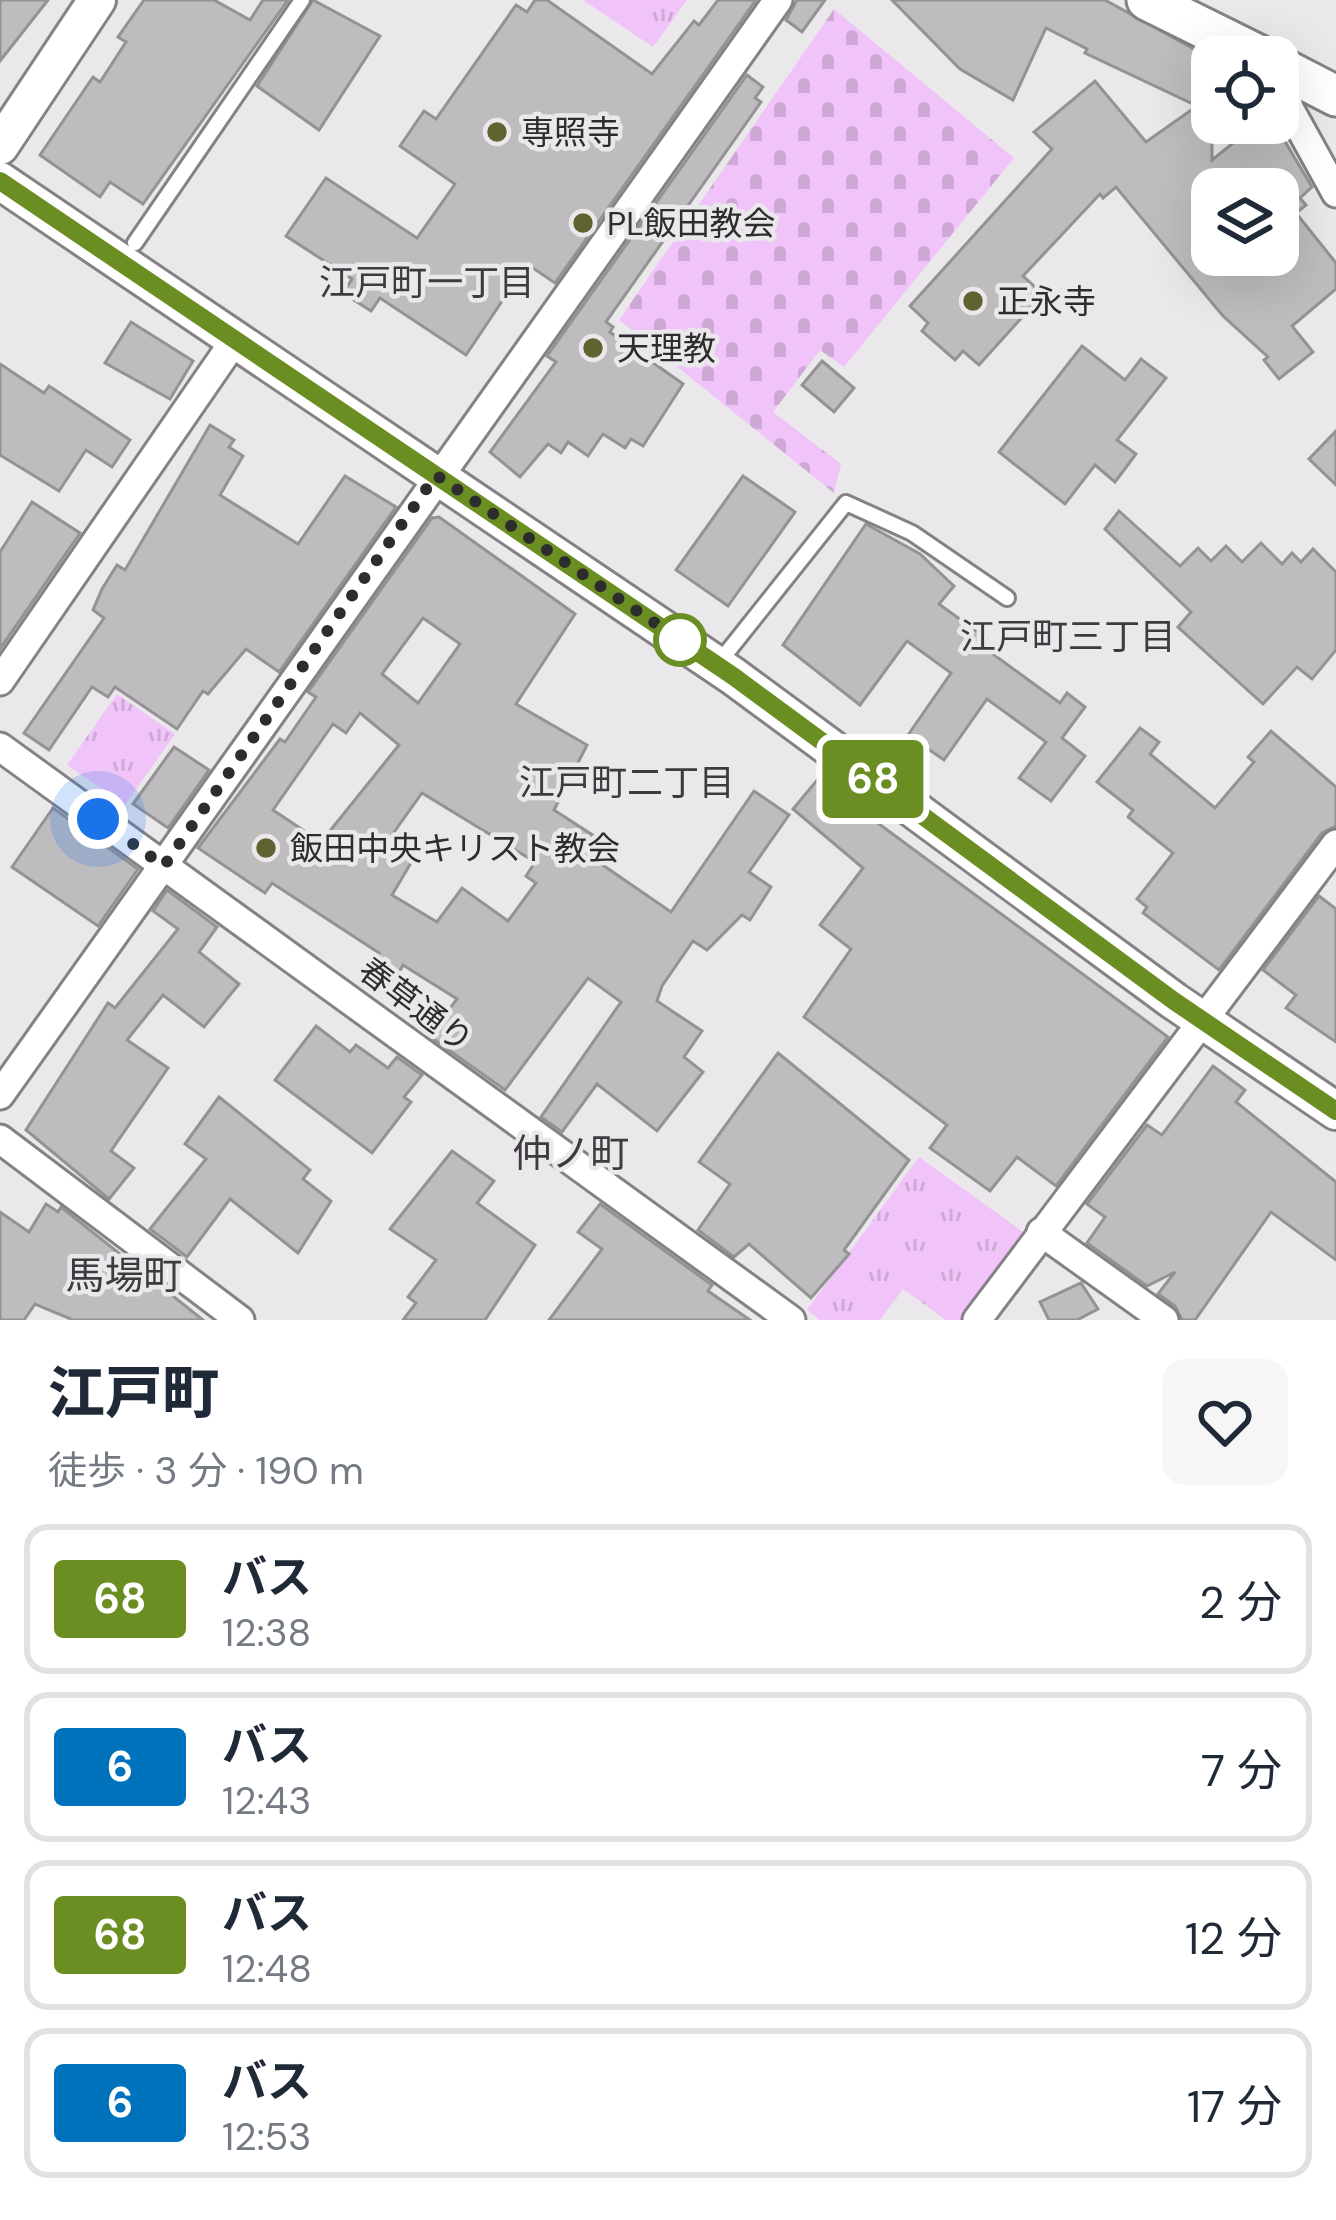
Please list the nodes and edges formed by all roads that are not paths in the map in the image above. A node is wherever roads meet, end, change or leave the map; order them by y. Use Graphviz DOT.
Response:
graph roads {
  1 [pos="97,0"];
  2 [pos="302,0"];
  3 [pos="778,0"];
  4 [pos="1147,0"];
  5 [pos="1220,36"];
  6 [pos="1299,76"];
  7 [pos="1336,96"];
  8 [pos="1299,126"];
  9 [pos="0,146"];
  10 [pos="0,181"];
  11 [pos="1336,193"];
  12 [pos="135,243"];
  13 [pos="235,340"];
  14 [pos="436,475"];
  15 [pos="1007,598"];
  16 [pos="717,665"];
  17 [pos="0,680"];
  18 [pos="0,747"];
  19 [pos="1336,844"];
  20 [pos="164,866"];
  21 [pos="1201,1018"];
  22 [pos="0,1095"];
  23 [pos="1336,1111"];
  24 [pos="0,1139"];
  25 [pos="1042,1232"];
  26 [pos="240,1320"];
  27 [pos="790,1320"];
  28 [pos="977,1320"];
  29 [pos="1164,1320"];
  1 -- 9 [label="street"];
  2 -- 12 [label="lane"];
  3 -- 14 [label="street"];
  4 -- 5 [label="main road"];
  6 -- 7 [label="main road"];
  8 -- 11 [label="street"];
  10 -- 13 [label="street"];
  13 -- 14 [label="street"];
  13 -- 17 [label="street"];
  14 -- 16 [label="street"];
  14 -- 20 [label="street"];
  15 -- 16 [label="lane"];
  16 -- 21 [label="street"];
  18 -- 20 [label="street, 春草通り"];
  19 -- 21 [label="street"];
  20 -- 22 [label="street"];
  20 -- 27 [label="street, 春草通り"];
  21 -- 23 [label="street"];
  21 -- 25 [label="street"];
  24 -- 26 [label="street"];
  25 -- 28 [label="street"];
  25 -- 29 [label="street"];
}
